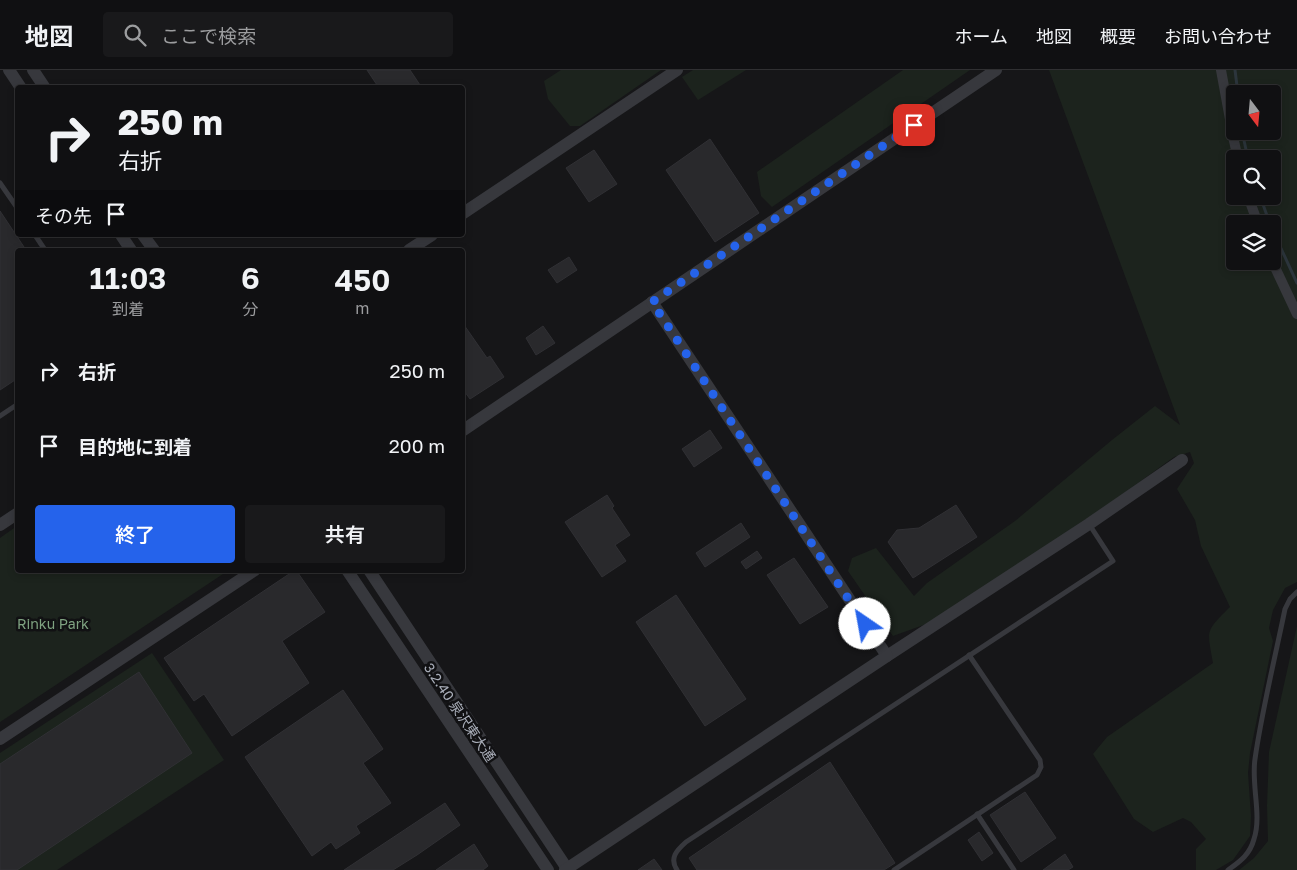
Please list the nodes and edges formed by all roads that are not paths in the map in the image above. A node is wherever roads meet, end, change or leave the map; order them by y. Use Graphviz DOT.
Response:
graph roads {
  1 [pos="9,70"];
  2 [pos="33,70"];
  3 [pos="676,70"];
  4 [pos="996,70"];
  5 [pos="1221,70"];
  6 [pos="19,85"];
  7 [pos="43,85"];
  8 [pos="1236,150"];
  9 [pos="0,183"];
  10 [pos="15,205"];
  11 [pos="465,212"];
  12 [pos="36,237"];
  13 [pos="122,237"];
  14 [pos="145,237"];
  15 [pos="429,237"];
  16 [pos="44,248"];
  17 [pos="130,248"];
  18 [pos="153,248"];
  19 [pos="412,248"];
  20 [pos="1276,270"];
  21 [pos="652,302"];
  22 [pos="1297,314"];
  23 [pos="15,406"];
  24 [pos="0,416"];
  25 [pos="465,429"];
  26 [pos="1182,460"];
  27 [pos="15,515"];
  28 [pos="1090,524"];
  29 [pos="0,525"];
  30 [pos="250,573"];
  31 [pos="349,573"];
  32 [pos="371,573"];
  33 [pos="1297,592"];
  34 [pos="969,655"];
  35 [pos="887,656"];
  36 [pos="0,739"];
  37 [pos="977,814"];
  38 [pos="548,870"];
  39 [pos="566,870"];
  40 [pos="677,870"];
  41 [pos="894,870"];
  42 [pos="1014,870"];
  43 [pos="1228,870"];
  1 -- 6 [label="street"];
  2 -- 7 [label="street"];
  3 -- 11 [label="street"];
  4 -- 21 [label="street"];
  5 -- 8 [label="street"];
  9 -- 10 [label="lane"];
  12 -- 16 [label="lane"];
  13 -- 17 [label="street"];
  14 -- 18 [label="street"];
  15 -- 19 [label="street"];
  20 -- 22 [label="street"];
  21 -- 25 [label="street"];
  21 -- 35 [label="street"];
  23 -- 24 [label="lane"];
  26 -- 28 [label="street"];
  27 -- 29 [label="street"];
  28 -- 34 [label="lane"];
  28 -- 35 [label="street"];
  30 -- 36 [label="street"];
  31 -- 38 [label="street, 3.2.40 泉沢東大通"];
  32 -- 39 [label="street, 3.2.40 泉沢東大通"];
  33 -- 43 [label="lane"];
  34 -- 37 [label="lane"];
  34 -- 40 [label="lane"];
  35 -- 39 [label="street"];
  37 -- 41 [label="lane"];
  37 -- 42 [label="lane"];
}
